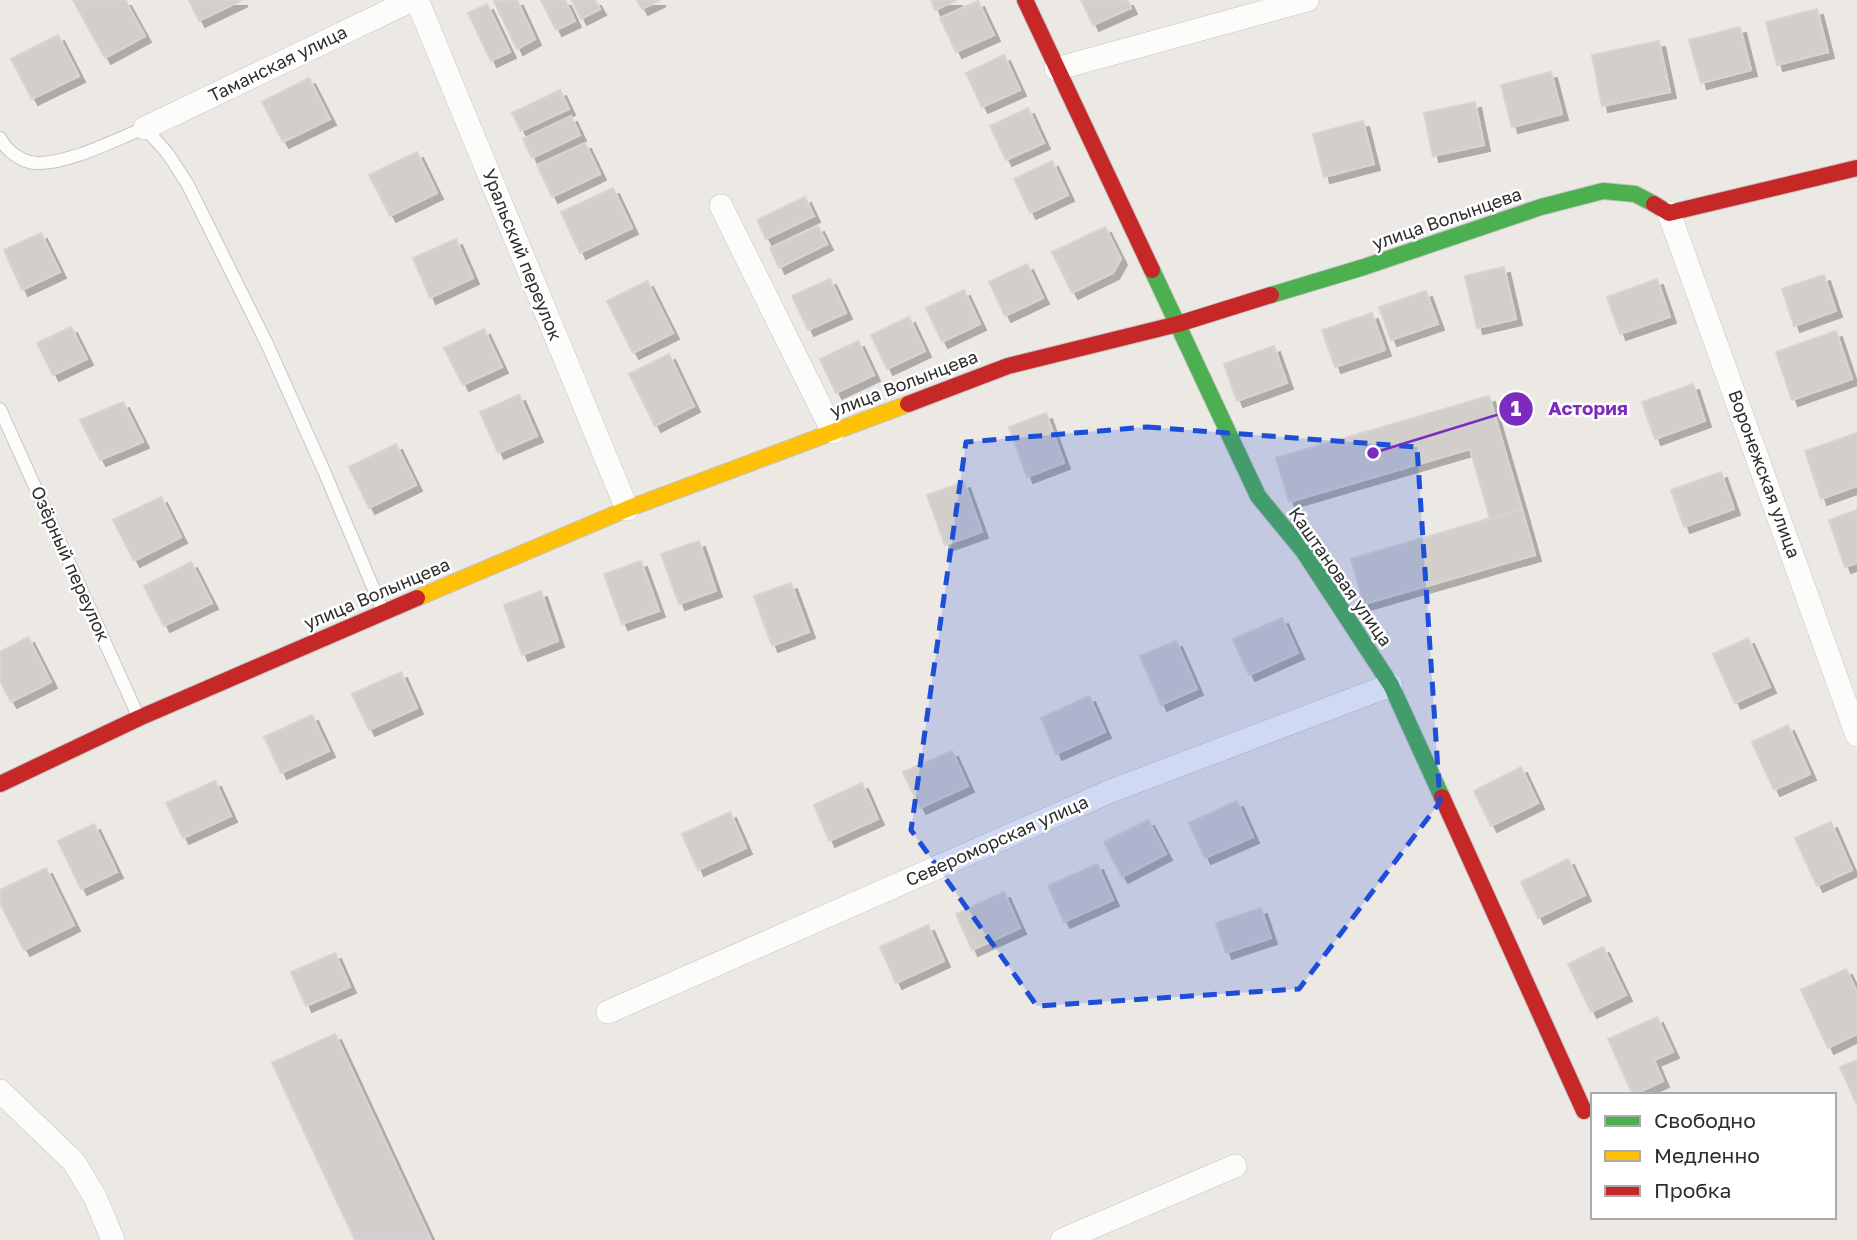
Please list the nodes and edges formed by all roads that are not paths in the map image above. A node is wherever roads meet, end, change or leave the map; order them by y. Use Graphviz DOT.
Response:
graph roads {
  1 [pos="415,0"];
  2 [pos="1025,0"];
  3 [pos="1307,0"];
  4 [pos="1056,69"];
  5 [pos="145,128"];
  6 [pos="0,138"];
  7 [pos="1857,168"];
  8 [pos="721,206"];
  9 [pos="1669,212"];
  10 [pos="1178,324"];
  11 [pos="0,409"];
  12 [pos="833,432"];
  13 [pos="627,509"];
  14 [pos="384,612"];
  15 [pos="1391,685"];
  16 [pos="139,718"];
  17 [pos="1857,735"];
  18 [pos="0,785"];
  19 [pos="608,1012"];
  20 [pos="0,1091"];
  21 [pos="1584,1111"];
  22 [pos="1235,1166"];
  23 [pos="113,1240"];
  24 [pos="1062,1240"];
  1 -- 5 [label="street, Таманская улица"];
  1 -- 13 [label="street, Уральский переулок"];
  2 -- 4 [label="street, Каштановая улица"];
  3 -- 4 [label="street"];
  4 -- 10 [label="street, Каштановая улица"];
  5 -- 6 [label="lane"];
  5 -- 14 [label="lane"];
  7 -- 9 [label="street"];
  8 -- 12 [label="street"];
  9 -- 10 [label="street, улица Волынцева"];
  9 -- 17 [label="street, Воронежская улица"];
  10 -- 12 [label="street, улица Волынцева"];
  10 -- 15 [label="street, Каштановая улица"];
  11 -- 16 [label="lane, Озёрный переулок"];
  12 -- 13 [label="street, улица Волынцева"];
  13 -- 14 [label="street, улица Волынцева"];
  14 -- 16 [label="street, улица Волынцева"];
  15 -- 19 [label="street, Североморская улица"];
  15 -- 21 [label="street, Каштановая улица"];
  16 -- 18 [label="street, улица Волынцева"];
  20 -- 23 [label="street"];
  22 -- 24 [label="street"];
}
